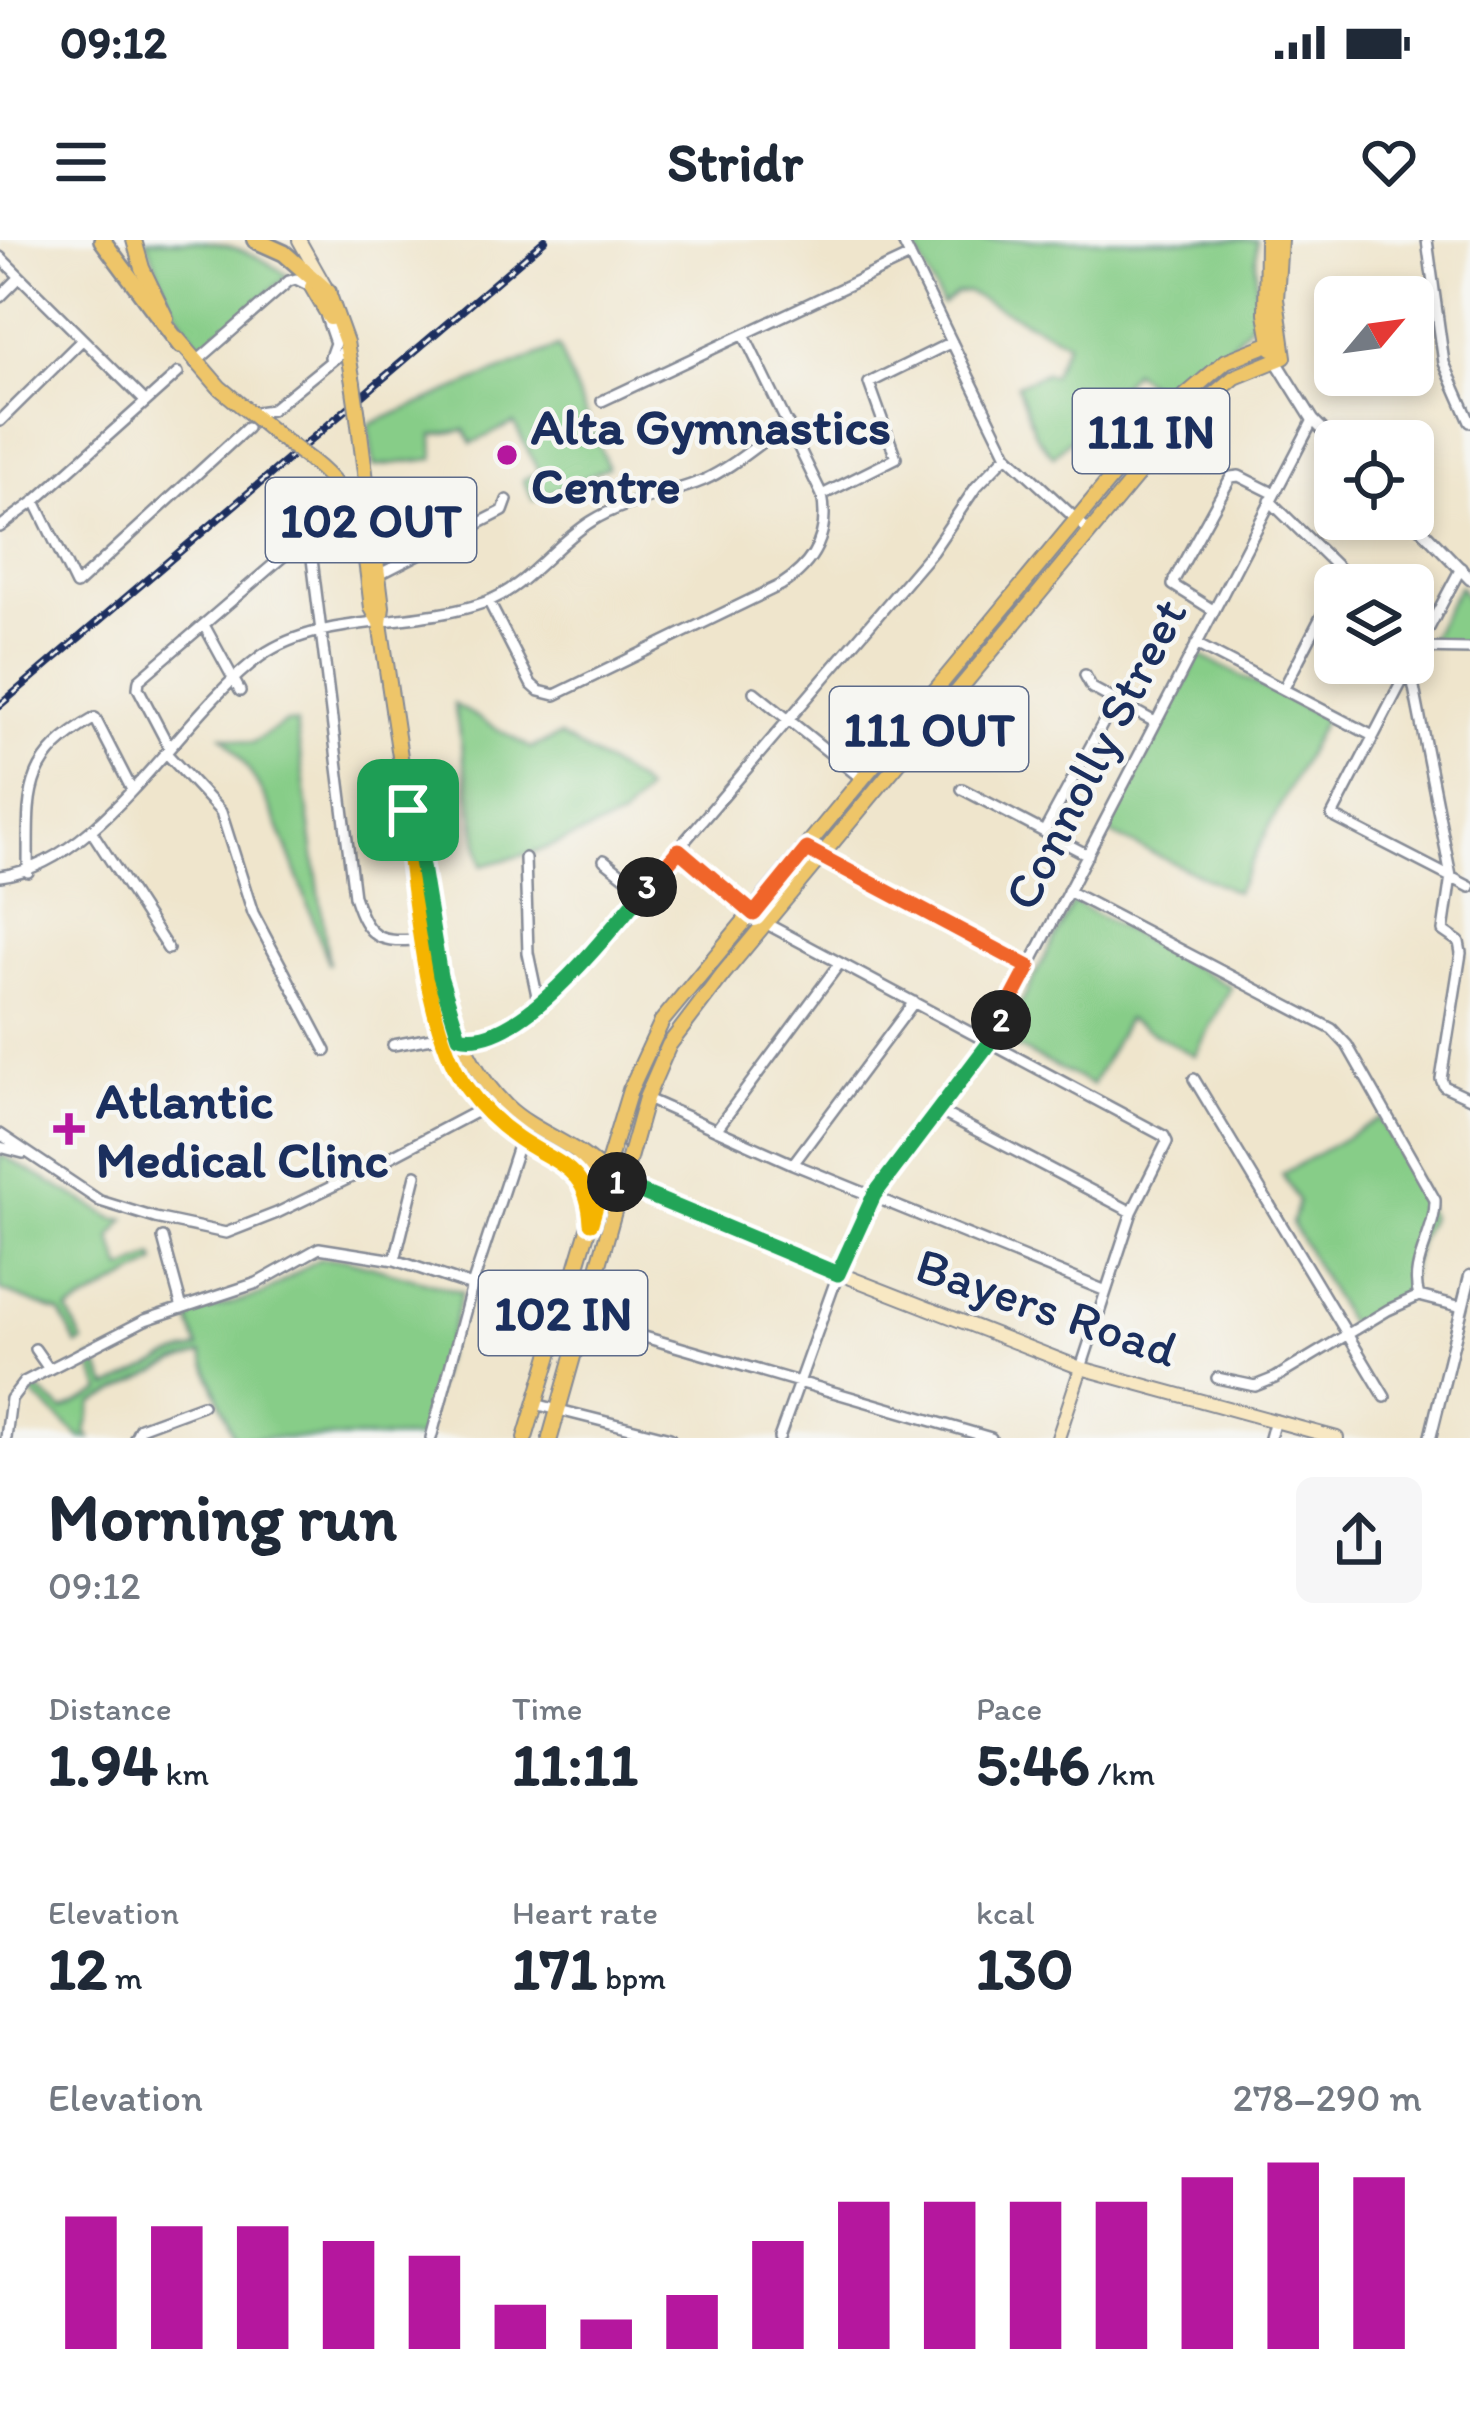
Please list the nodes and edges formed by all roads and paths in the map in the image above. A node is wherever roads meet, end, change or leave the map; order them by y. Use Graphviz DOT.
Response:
graph roads {
  1 [pos="102,240"];
  2 [pos="134,240"];
  3 [pos="254,240"];
  4 [pos="299,240"];
  5 [pos="902,240"];
  6 [pos="1267,240"];
  7 [pos="1280,240"];
  8 [pos="1427,240"];
  9 [pos="910,256"];
  10 [pos="0,257"];
  11 [pos="20,278"];
  12 [pos="314,287"];
  13 [pos="0,297"];
  14 [pos="1266,313"];
  15 [pos="745,337"];
  16 [pos="82,340"];
  17 [pos="1275,341"];
  18 [pos="952,342"];
  19 [pos="180,345"];
  20 [pos="346,349"];
  21 [pos="1237,354"];
  22 [pos="1280,361"];
  23 [pos="195,364"];
  24 [pos="319,371"];
  25 [pos="178,373"];
  26 [pos="144,400"];
  27 [pos="602,401"];
  28 [pos="248,420"];
  29 [pos="1313,420"];
  30 [pos="0,421"];
  31 [pos="1470,422"];
  32 [pos="788,424"];
  33 [pos="1007,455"];
  34 [pos="822,495"];
  35 [pos="1272,497"];
  36 [pos="508,500"];
  37 [pos="35,501"];
  38 [pos="0,502"];
  39 [pos="9,518"];
  40 [pos="1076,520"];
  41 [pos="0,527"];
  42 [pos="1090,532"];
  43 [pos="1433,540"];
  44 [pos="412,555"];
  45 [pos="376,558"];
  46 [pos="1324,564"];
  47 [pos="1461,567"];
  48 [pos="378,575"];
  49 [pos="1470,579"];
  50 [pos="489,602"];
  51 [pos="1213,610"];
  52 [pos="1434,617"];
  53 [pos="380,623"];
  54 [pos="204,625"];
  55 [pos="1314,631"];
  56 [pos="320,632"];
  57 [pos="1196,644"];
  58 [pos="1470,649"];
  59 [pos="969,652"];
  60 [pos="1434,653"];
  61 [pos="983,663"];
  62 [pos="1085,675"];
  63 [pos="1398,684"];
  64 [pos="1418,684"];
  65 [pos="237,686"];
  66 [pos="1284,688"];
  67 [pos="754,692"];
  68 [pos="1115,701"];
  69 [pos="790,718"];
  70 [pos="1155,722"];
  71 [pos="1371,735"];
  72 [pos="167,750"];
  73 [pos="870,786"];
  74 [pos="131,788"];
  75 [pos="962,789"];
  76 [pos="408,810"];
  77 [pos="92,832"];
  78 [pos="1044,832"];
  79 [pos="807,849"];
  80 [pos="679,850"];
  81 [pos="1088,855"];
  82 [pos="525,858"];
  83 [pos="821,859"];
  84 [pos="604,860"];
  85 [pos="28,872"];
  86 [pos="0,876"];
  87 [pos="1451,877"];
  88 [pos="1470,886"];
  89 [pos="643,891"];
  90 [pos="1069,891"];
  91 [pos="754,914"];
  92 [pos="766,925"];
  93 [pos="423,939"];
  94 [pos="168,949"];
  95 [pos="839,964"];
  96 [pos="1029,967"];
  97 [pos="914,1002"];
  98 [pos="539,1005"];
  99 [pos="451,1036"];
  100 [pos="990,1042"];
  101 [pos="393,1045"];
  102 [pos="326,1051"];
  103 [pos="466,1052"];
  104 [pos="1194,1079"];
  105 [pos="464,1084"];
  106 [pos="630,1090"];
  107 [pos="646,1098"];
  108 [pos="1470,1098"];
  109 [pos="506,1106"];
  110 [pos="483,1108"];
  111 [pos="937,1110"];
  112 [pos="716,1130"];
  113 [pos="0,1134"];
  114 [pos="520,1140"];
  115 [pos="0,1147"];
  116 [pos="23,1153"];
  117 [pos="555,1157"];
  118 [pos="793,1164"];
  119 [pos="416,1175"];
  120 [pos="605,1175"];
  121 [pos="622,1185"];
  122 [pos="874,1195"];
  123 [pos="1132,1212"];
  124 [pos="591,1223"];
  125 [pos="163,1238"];
  126 [pos="395,1260"];
  127 [pos="838,1274"];
  128 [pos="1470,1276"];
  129 [pos="472,1286"];
  130 [pos="1106,1291"];
  131 [pos="1419,1296"];
  132 [pos="1462,1307"];
  133 [pos="182,1308"];
  134 [pos="562,1313"];
  135 [pos="583,1318"];
  136 [pos="1346,1335"];
  137 [pos="34,1349"];
  138 [pos="1081,1368"];
  139 [pos="49,1369"];
  140 [pos="1217,1378"];
  141 [pos="800,1382"];
  142 [pos="1385,1397"];
  143 [pos="536,1404"];
  144 [pos="202,1405"];
  145 [pos="556,1410"];
  146 [pos="1275,1420"];
  147 [pos="6,1438"];
  148 [pos="135,1438"];
  149 [pos="431,1438"];
  150 [pos="525,1438"];
  151 [pos="550,1438"];
  152 [pos="670,1438"];
  153 [pos="779,1438"];
  154 [pos="991,1438"];
  155 [pos="1058,1438"];
  156 [pos="1270,1438"];
  157 [pos="1337,1438"];
  158 [pos="1430,1438"];
  1 -- 19 [label="highway"];
  2 -- 19 [label="main road, Bayers Road"];
  3 -- 12 [label="highway"];
  4 -- 12 [label="main road"];
  5 -- 9 [label="street"];
  6 -- 14 [label="main road"];
  7 -- 17 [label="main road"];
  8 -- 31 [label="street"];
  9 -- 15 [label="street"];
  9 -- 18 [label="street"];
  10 -- 11 [label="street"];
  11 -- 13 [label="street"];
  11 -- 16 [label="street"];
  12 -- 20 [label="main road, Bayers Road"];
  12 -- 23 [label="street"];
  12 -- 24 [label="street"];
  14 -- 17 [label="main road"];
  14 -- 21 [label="main road"];
  15 -- 27 [label="street"];
  15 -- 32 [label="street"];
  16 -- 26 [label="street"];
  16 -- 30 [label="street"];
  17 -- 21 [label="main road"];
  17 -- 22 [label="main road"];
  18 -- 33 [label="street"];
  18 -- 34 [label="street"];
  19 -- 23 [label="main road, Bayers Road"];
  20 -- 24 [label="street"];
  20 -- 45 [label="main road, Bayers Road / 102 OUT, bridge"];
  21 -- 40 [label="main road, 111 IN"];
  22 -- 29 [label="street"];
  22 -- 42 [label="main road, 111 OUT"];
  23 -- 28 [label="main road, Bayers Road"];
  24 -- 28 [label="street"];
  25 -- 26 [label="street"];
  26 -- 37 [label="street"];
  28 -- 37 [label="street"];
  28 -- 53 [label="main road, Bayers Road, bridge"];
  29 -- 35 [label="street, Connolly Street"];
  32 -- 34 [label="street"];
  32 -- 50 [label="street"];
  33 -- 40 [label="street"];
  33 -- 69 [label="street"];
  34 -- 50 [label="street"];
  35 -- 46 [label="street"];
  35 -- 51 [label="street, Connolly Street"];
  35 -- 51 [label="street"];
  36 -- 44 [label="street"];
  37 -- 39 [label="street"];
  38 -- 39 [label="street"];
  39 -- 41 [label="street"];
  40 -- 42 [label="street"];
  40 -- 59 [label="main road, 111 IN"];
  42 -- 61 [label="main road, 111 OUT"];
  43 -- 47 [label="street"];
  44 -- 45 [label="street"];
  44 -- 48 [label="street"];
  45 -- 48 [label="main road, Bayers Road / 102 OUT"];
  47 -- 49 [label="street"];
  47 -- 52 [label="street"];
  48 -- 53 [label="main road, Bayers Road / 102 OUT"];
  50 -- 53 [label="street"];
  51 -- 57 [label="street, Connolly Street"];
  53 -- 56 [label="street"];
  53 -- 76 [label="main road, Bayers Road"];
  54 -- 56 [label="street"];
  54 -- 65 [label="street"];
  54 -- 72 [label="street"];
  55 -- 66 [label="street"];
  56 -- 65 [label="street"];
  56 -- 93 [label="street"];
  57 -- 66 [label="street"];
  57 -- 70 [label="street, Connolly Street"];
  58 -- 60 [label="street"];
  59 -- 61 [label="main road"];
  59 -- 73 [label="main road, 111 IN"];
  61 -- 73 [label="main road, 111 OUT"];
  62 -- 68 [label="street"];
  63 -- 71 [label="street"];
  64 -- 87 [label="street"];
  65 -- 72 [label="street"];
  66 -- 71 [label="street"];
  67 -- 69 [label="street"];
  68 -- 70 [label="street"];
  68 -- 78 [label="street"];
  69 -- 73 [label="street"];
  69 -- 80 [label="street"];
  70 -- 81 [label="street, Connolly Street"];
  71 -- 87 [label="street"];
  72 -- 74 [label="street"];
  72 -- 102 [label="street"];
  73 -- 79 [label="main road, 111 IN"];
  73 -- 83 [label="main road, 111 OUT"];
  74 -- 77 [label="street"];
  74 -- 85 [label="street"];
  75 -- 78 [label="street"];
  76 -- 93 [label="main road, Bayers Road"];
  76 -- 99 [label="main road, Bayers Road"];
  77 -- 85 [label="street"];
  77 -- 94 [label="street"];
  78 -- 81 [label="street"];
  79 -- 83 [label="street"];
  79 -- 91 [label="main road, 111 IN"];
  80 -- 89 [label="street"];
  80 -- 91 [label="street"];
  81 -- 90 [label="street, Connolly Street"];
  82 -- 98 [label="street"];
  83 -- 92 [label="main road, 111 OUT"];
  83 -- 96 [label="street"];
  84 -- 89 [label="street"];
  85 -- 86 [label="street"];
  87 -- 88 [label="street"];
  87 -- 108 [label="street"];
  89 -- 98 [label="street"];
  90 -- 96 [label="street, Connolly Street"];
  90 -- 131 [label="street"];
  91 -- 92 [label="street"];
  91 -- 106 [label="main road, 111 IN"];
  92 -- 95 [label="street"];
  92 -- 107 [label="main road, 111 OUT"];
  93 -- 99 [label="main road, Bayers Road"];
  95 -- 97 [label="street"];
  95 -- 112 [label="street"];
  96 -- 100 [label="street, Connolly Street"];
  97 -- 100 [label="street"];
  97 -- 118 [label="street"];
  98 -- 99 [label="street"];
  99 -- 101 [label="street"];
  99 -- 103 [label="main road, Bayers Road"];
  99 -- 105 [label="main road, Bayers Road"];
  100 -- 111 [label="street, Connolly Street"];
  100 -- 123 [label="street"];
  103 -- 105 [label="main road"];
  103 -- 109 [label="main road, Bayers Road"];
  104 -- 136 [label="street"];
  105 -- 110 [label="main road, Bayers Road"];
  106 -- 107 [label="street"];
  106 -- 120 [label="main road, 111 IN"];
  107 -- 112 [label="street"];
  107 -- 121 [label="main road, 111 OUT"];
  109 -- 110 [label="main road"];
  109 -- 120 [label="main road, Bayers Road"];
  110 -- 114 [label="main road, Bayers Road"];
  110 -- 116 [label="street"];
  111 -- 122 [label="street, Connolly Street"];
  111 -- 123 [label="street"];
  112 -- 118 [label="street"];
  113 -- 116 [label="street"];
  114 -- 117 [label="main road, Bayers Road"];
  114 -- 129 [label="street"];
  115 -- 116 [label="street"];
  117 -- 120 [label="main road, Bayers Road"];
  117 -- 124 [label="main road"];
  118 -- 122 [label="street"];
  119 -- 126 [label="street"];
  120 -- 121 [label="main road, Bayers Road"];
  120 -- 124 [label="main road"];
  121 -- 127 [label="main road, Bayers Road"];
  121 -- 135 [label="main road"];
  122 -- 127 [label="street, Connolly Street"];
  122 -- 130 [label="street"];
  123 -- 130 [label="street"];
  124 -- 134 [label="main road, 102 IN"];
  125 -- 133 [label="street"];
  126 -- 129 [label="street"];
  126 -- 133 [label="street"];
  127 -- 138 [label="main road, Bayers Road"];
  127 -- 141 [label="street, Connolly Street"];
  128 -- 132 [label="street"];
  129 -- 149 [label="street"];
  130 -- 138 [label="street"];
  131 -- 132 [label="street"];
  131 -- 136 [label="street"];
  132 -- 158 [label="street"];
  133 -- 139 [label="street"];
  134 -- 135 [label="street"];
  134 -- 143 [label="main road, 102 IN"];
  135 -- 141 [label="street"];
  135 -- 145 [label="main road"];
  136 -- 140 [label="street"];
  136 -- 142 [label="street"];
  137 -- 139 [label="street"];
  138 -- 146 [label="main road, Bayers Road"];
  138 -- 155 [label="main road"];
  139 -- 147 [label="street"];
  141 -- 153 [label="street, Connolly Street"];
  141 -- 154 [label="street"];
  143 -- 145 [label="street"];
  143 -- 150 [label="main road, 102 IN"];
  144 -- 148 [label="street"];
  145 -- 151 [label="main road"];
  145 -- 152 [label="street"];
  146 -- 156 [label="street"];
  146 -- 157 [label="main road, Bayers Road"];
}
